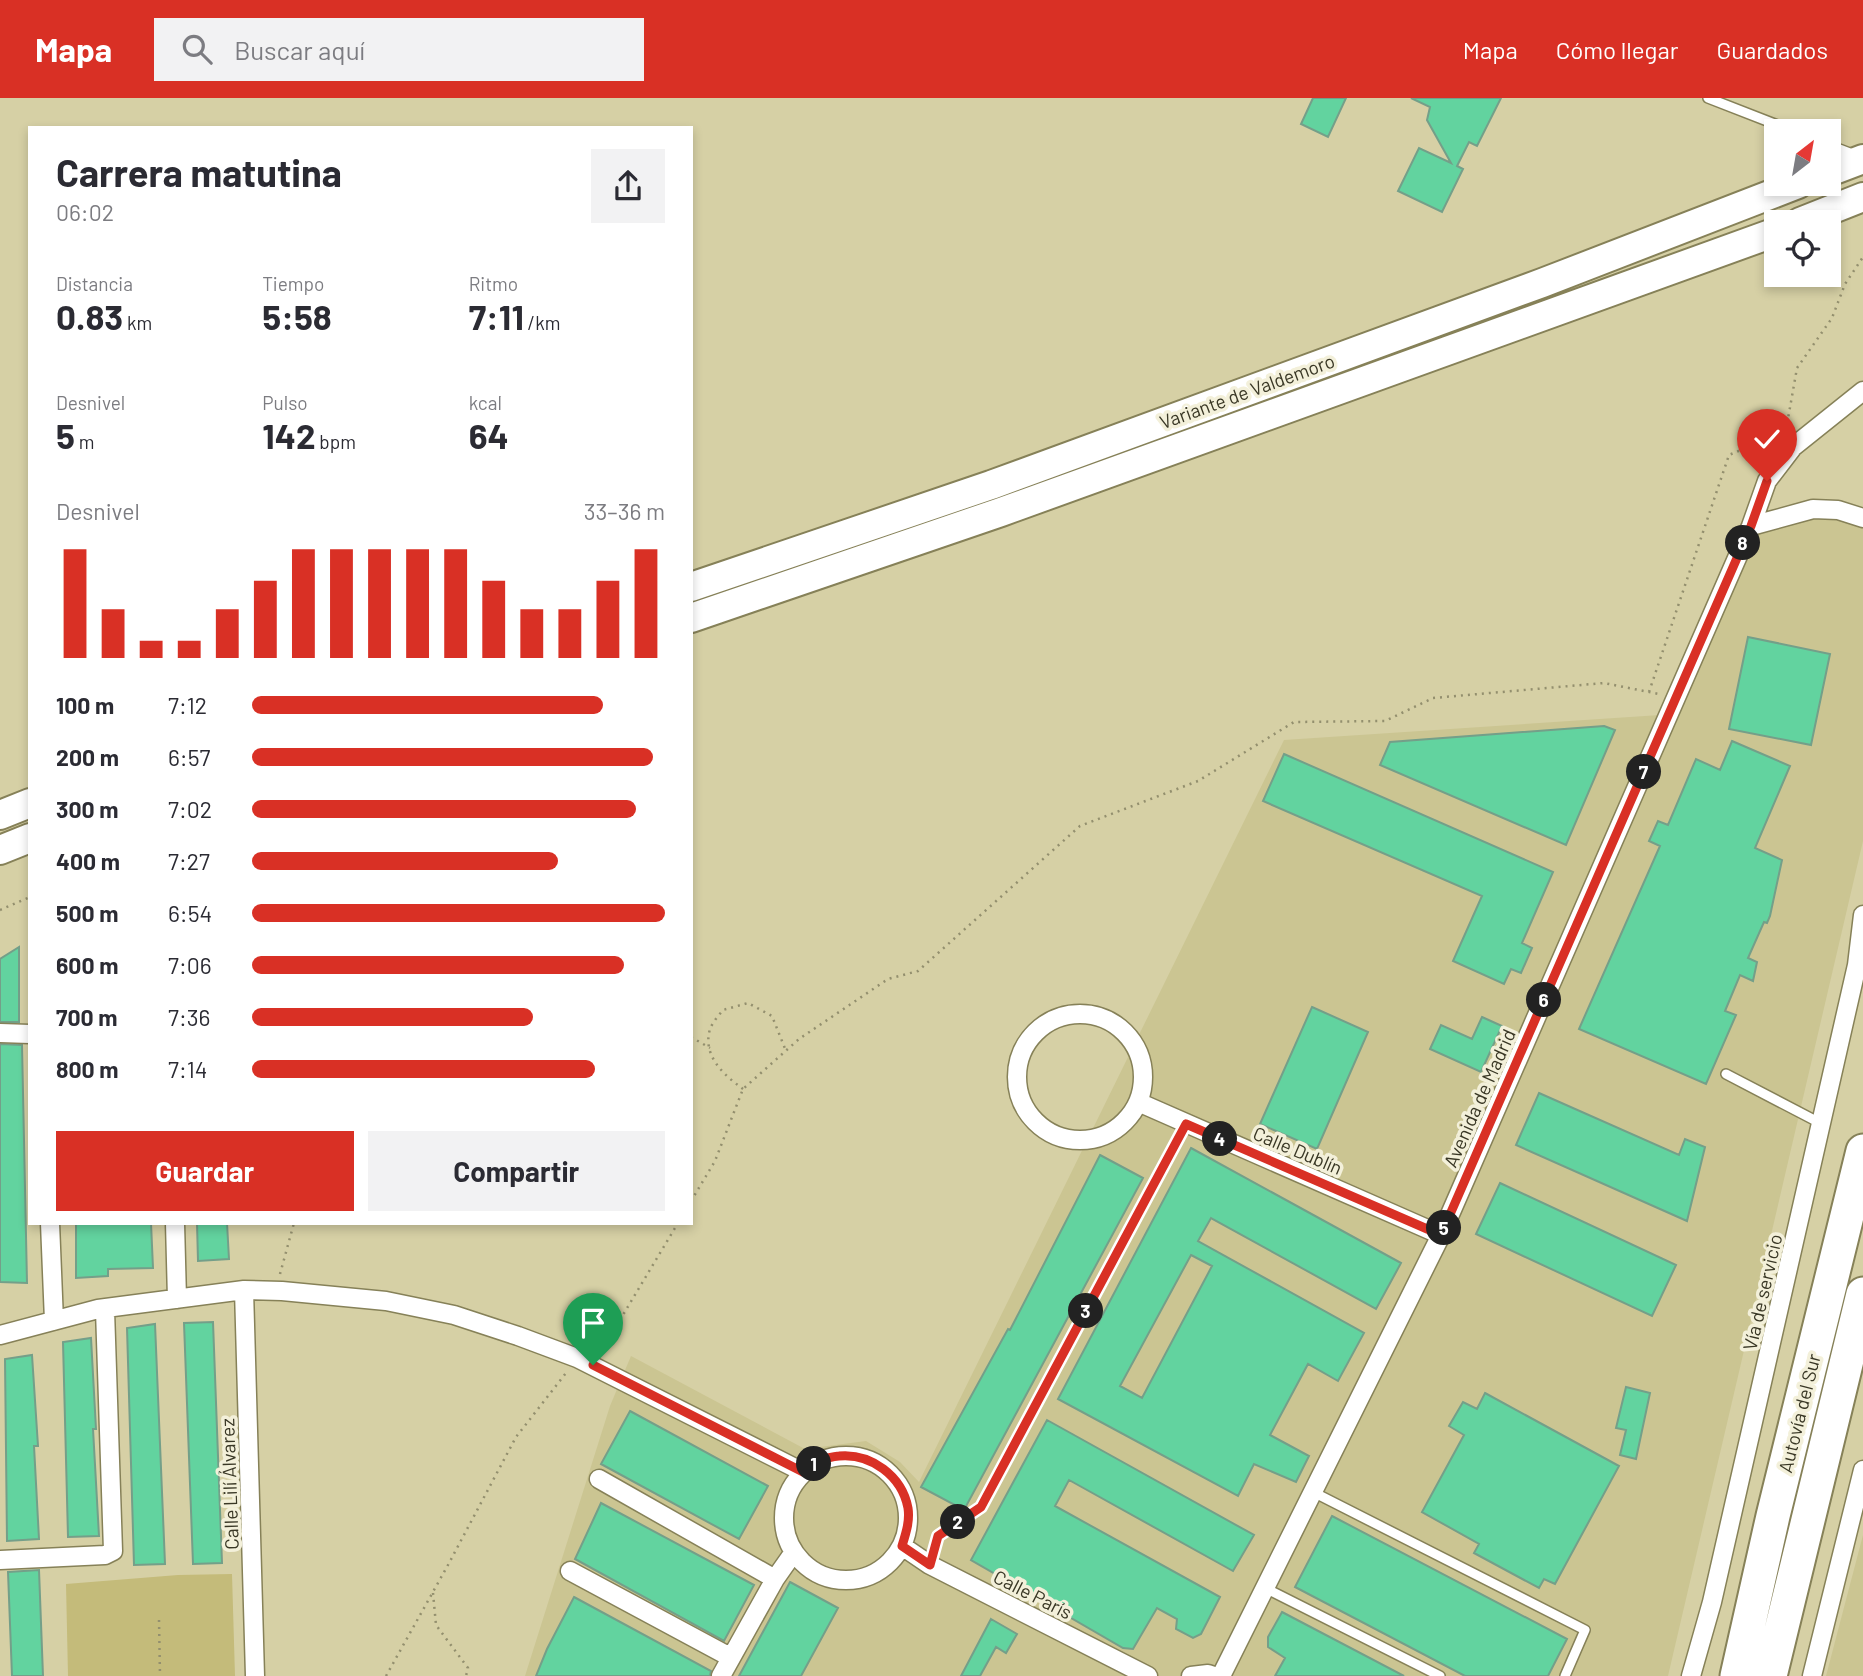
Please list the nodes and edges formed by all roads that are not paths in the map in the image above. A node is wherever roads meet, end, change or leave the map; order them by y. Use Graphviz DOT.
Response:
graph roads {
  1 [pos="1708,98"];
  2 [pos="1764,120"];
  3 [pos="1841,150"];
  4 [pos="1863,159"];
  5 [pos="1841,167"];
  6 [pos="1766,196"];
  7 [pos="1863,197"];
  8 [pos="1830,210"];
  9 [pos="1764,236"];
  10 [pos="1863,391"];
  11 [pos="1863,518"];
  12 [pos="1751,526"];
  13 [pos="693,586"];
  14 [pos="693,617"];
  15 [pos="28,804"];
  16 [pos="0,815"];
  17 [pos="28,839"];
  18 [pos="0,850"];
  19 [pos="1863,915"];
  20 [pos="0,1033"];
  21 [pos="28,1034"];
  22 [pos="1726,1074"];
  23 [pos="1138,1102"];
  24 [pos="1186,1124"];
  25 [pos="1822,1124"];
  26 [pos="1863,1151"];
  27 [pos="50,1225"];
  28 [pos="175,1225"];
  29 [pos="1441,1235"];
  30 [pos="244,1290"];
  31 [pos="1863,1294"];
  32 [pos="177,1299"];
  33 [pos="105,1310"];
  34 [pos="54,1321"];
  35 [pos="0,1335"];
  36 [pos="1863,1470"];
  37 [pos="803,1472"];
  38 [pos="599,1479"];
  39 [pos="1313,1492"];
  40 [pos="902,1546"];
  41 [pos="794,1552"];
  42 [pos="0,1560"];
  43 [pos="930,1565"];
  44 [pos="570,1572"];
  45 [pos="775,1579"];
  46 [pos="1265,1588"];
  47 [pos="730,1657"];
  48 [pos="1737,1670"];
  49 [pos="255,1676"];
  50 [pos="721,1676"];
  51 [pos="1148,1676"];
  52 [pos="1191,1676"];
  53 [pos="1214,1676"];
  54 [pos="1221,1676"];
  55 [pos="1440,1676"];
  56 [pos="1565,1676"];
  57 [pos="1690,1676"];
  58 [pos="1770,1676"];
  59 [pos="1812,1676"];
  1 -- 2 [label="lane"];
  3 -- 4 [label="lane"];
  4 -- 5 [label="main road"];
  6 -- 13 [label="main road, Variante de Valdemoro"];
  7 -- 8 [label="main road"];
  9 -- 14 [label="main road, Variante de Valdemoro"];
  10 -- 12 [label="street, Avenida de Madrid"];
  11 -- 12 [label="street"];
  12 -- 29 [label="street, Avenida de Madrid"];
  15 -- 16 [label="main road"];
  17 -- 18 [label="main road"];
  19 -- 25 [label="street, Vía de servicio"];
  20 -- 21 [label="street"];
  22 -- 25 [label="lane"];
  23 -- 23 [label="street"];
  23 -- 24 [label="street, Calle Dublín"];
  24 -- 29 [label="street, Calle Dublín"];
  24 -- 43 [label="lane"];
  25 -- 57 [label="street, Vía de servicio"];
  26 -- 48 [label="highway, Autovía del Sur"];
  27 -- 34 [label="street"];
  28 -- 32 [label="street"];
  29 -- 39 [label="street, Avenida de Madrid"];
  30 -- 32 [label="street"];
  30 -- 37 [label="street"];
  30 -- 49 [label="street, Calle Lilí Álvarez"];
  31 -- 58 [label="highway, Autovía del Sur"];
  32 -- 33 [label="street"];
  33 -- 34 [label="street"];
  33 -- 42 [label="street"];
  34 -- 35 [label="street"];
  36 -- 59 [label="street"];
  37 -- 40 [label="street"];
  37 -- 41 [label="street"];
  38 -- 45 [label="street"];
  39 -- 46 [label="street, Avenida de Madrid"];
  39 -- 56 [label="lane"];
  40 -- 41 [label="street"];
  40 -- 43 [label="street, Calle París"];
  41 -- 45 [label="street"];
  43 -- 51 [label="street, Calle París"];
  44 -- 47 [label="street"];
  45 -- 47 [label="street"];
  46 -- 54 [label="street, Avenida de Madrid"];
  46 -- 55 [label="lane"];
  47 -- 50 [label="street"];
  52 -- 53 [label="street"];
}
